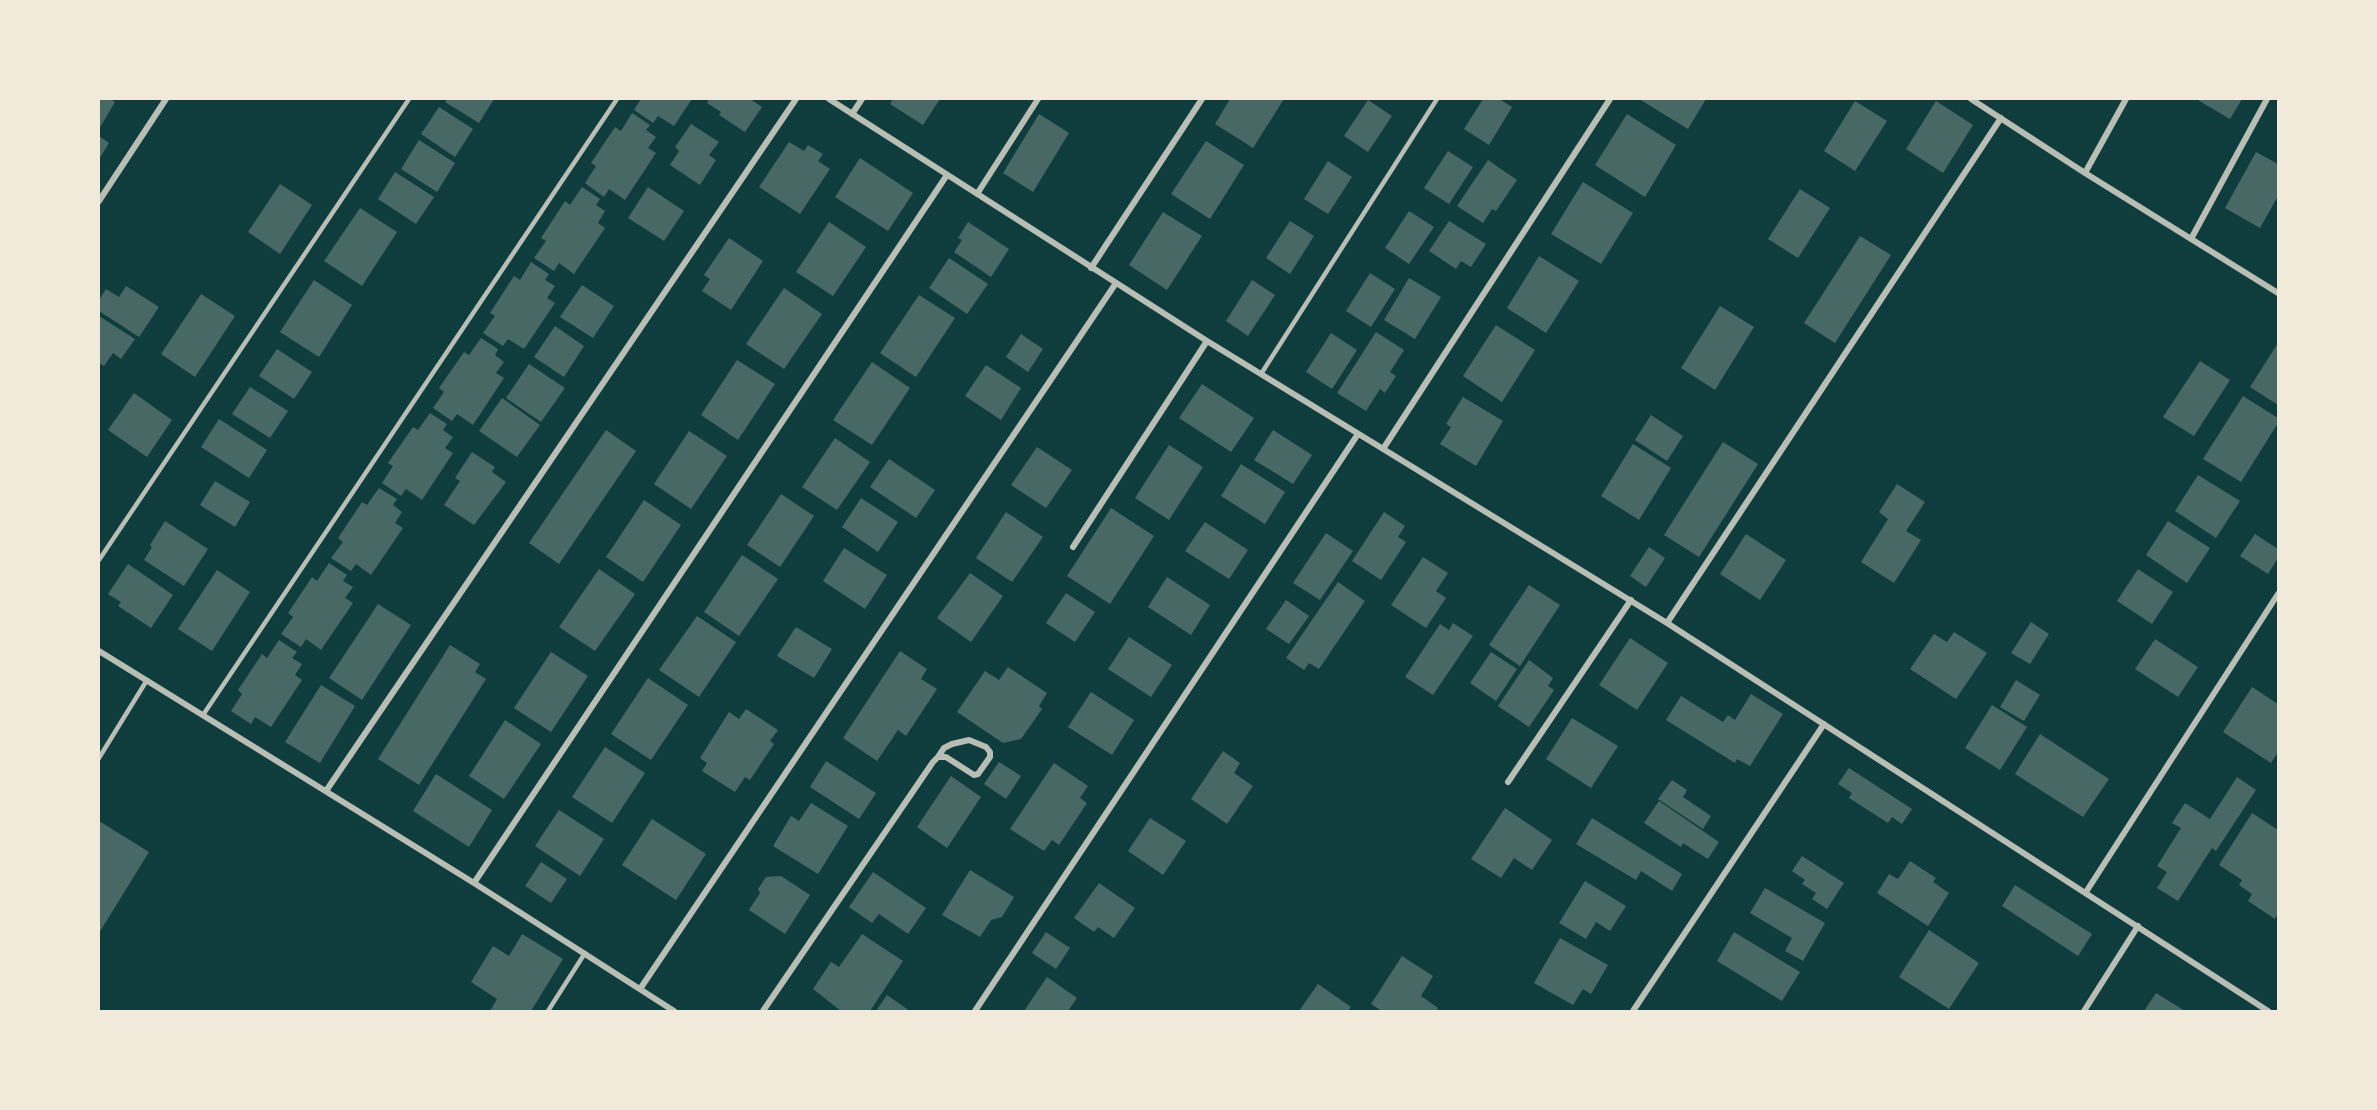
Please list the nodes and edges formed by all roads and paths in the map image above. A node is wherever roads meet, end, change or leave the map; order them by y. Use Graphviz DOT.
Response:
graph roads {
  1 [pos="166,99"];
  2 [pos="410,99"];
  3 [pos="617,99"];
  4 [pos="796,99"];
  5 [pos="829,99"];
  6 [pos="862,99"];
  7 [pos="1038,99"];
  8 [pos="1202,99"];
  9 [pos="1437,99"];
  10 [pos="1610,99"];
  11 [pos="1971,99"];
  12 [pos="2126,99"];
  13 [pos="2267,99"];
  14 [pos="852,114"];
  15 [pos="2001,118"];
  16 [pos="2085,173"];
  17 [pos="947,175"];
  18 [pos="977,194"];
  19 [pos="99,201"];
  20 [pos="2191,239"];
  21 [pos="1091,268"];
  22 [pos="1116,284"];
  23 [pos="2278,294"];
  24 [pos="1207,341"];
  25 [pos="1261,374"];
  26 [pos="1358,434"];
  27 [pos="1383,449"];
  28 [pos="1073,547"];
  29 [pos="99,560"];
  30 [pos="2278,594"];
  31 [pos="1631,600"];
  32 [pos="1667,623"];
  33 [pos="99,651"];
  34 [pos="147,680"];
  35 [pos="202,715"];
  36 [pos="1824,724"];
  37 [pos="938,757"];
  38 [pos="99,758"];
  39 [pos="1508,782"];
  40 [pos="326,791"];
  41 [pos="474,883"];
  42 [pos="2086,892"];
  43 [pos="2138,926"];
  44 [pos="585,953"];
  45 [pos="640,989"];
  46 [pos="548,1011"];
  47 [pos="674,1011"];
  48 [pos="763,1011"];
  49 [pos="975,1011"];
  50 [pos="1633,1011"];
  51 [pos="2084,1011"];
  52 [pos="2268,1011"];
  1 -- 19 [label="street"];
  2 -- 29 [label="lane"];
  3 -- 35 [label="lane"];
  4 -- 40 [label="street"];
  5 -- 14 [label="street"];
  6 -- 14 [label="street"];
  7 -- 18 [label="street"];
  8 -- 21 [label="street"];
  9 -- 25 [label="lane"];
  10 -- 27 [label="street"];
  11 -- 15 [label="street"];
  12 -- 16 [label="street"];
  13 -- 20 [label="street"];
  14 -- 17 [label="street"];
  15 -- 16 [label="street"];
  15 -- 32 [label="street"];
  16 -- 20 [label="street"];
  17 -- 18 [label="street"];
  17 -- 41 [label="street"];
  18 -- 21 [label="street"];
  20 -- 23 [label="street"];
  21 -- 22 [label="street"];
  22 -- 24 [label="street"];
  22 -- 45 [label="street"];
  24 -- 25 [label="street"];
  24 -- 28 [label="street"];
  25 -- 26 [label="street"];
  26 -- 27 [label="street"];
  26 -- 49 [label="street"];
  27 -- 31 [label="street"];
  30 -- 42 [label="street"];
  31 -- 32 [label="street"];
  31 -- 39 [label="street"];
  32 -- 36 [label="street"];
  33 -- 34 [label="street"];
  34 -- 35 [label="street"];
  34 -- 38 [label="lane"];
  35 -- 40 [label="street"];
  36 -- 42 [label="street"];
  36 -- 50 [label="street"];
  37 -- 37 [label="street"];
  37 -- 48 [label="street"];
  40 -- 41 [label="street"];
  41 -- 44 [label="street"];
  42 -- 43 [label="street"];
  43 -- 51 [label="street"];
  43 -- 52 [label="street"];
  44 -- 45 [label="street"];
  44 -- 46 [label="lane"];
  45 -- 47 [label="street"];
}
